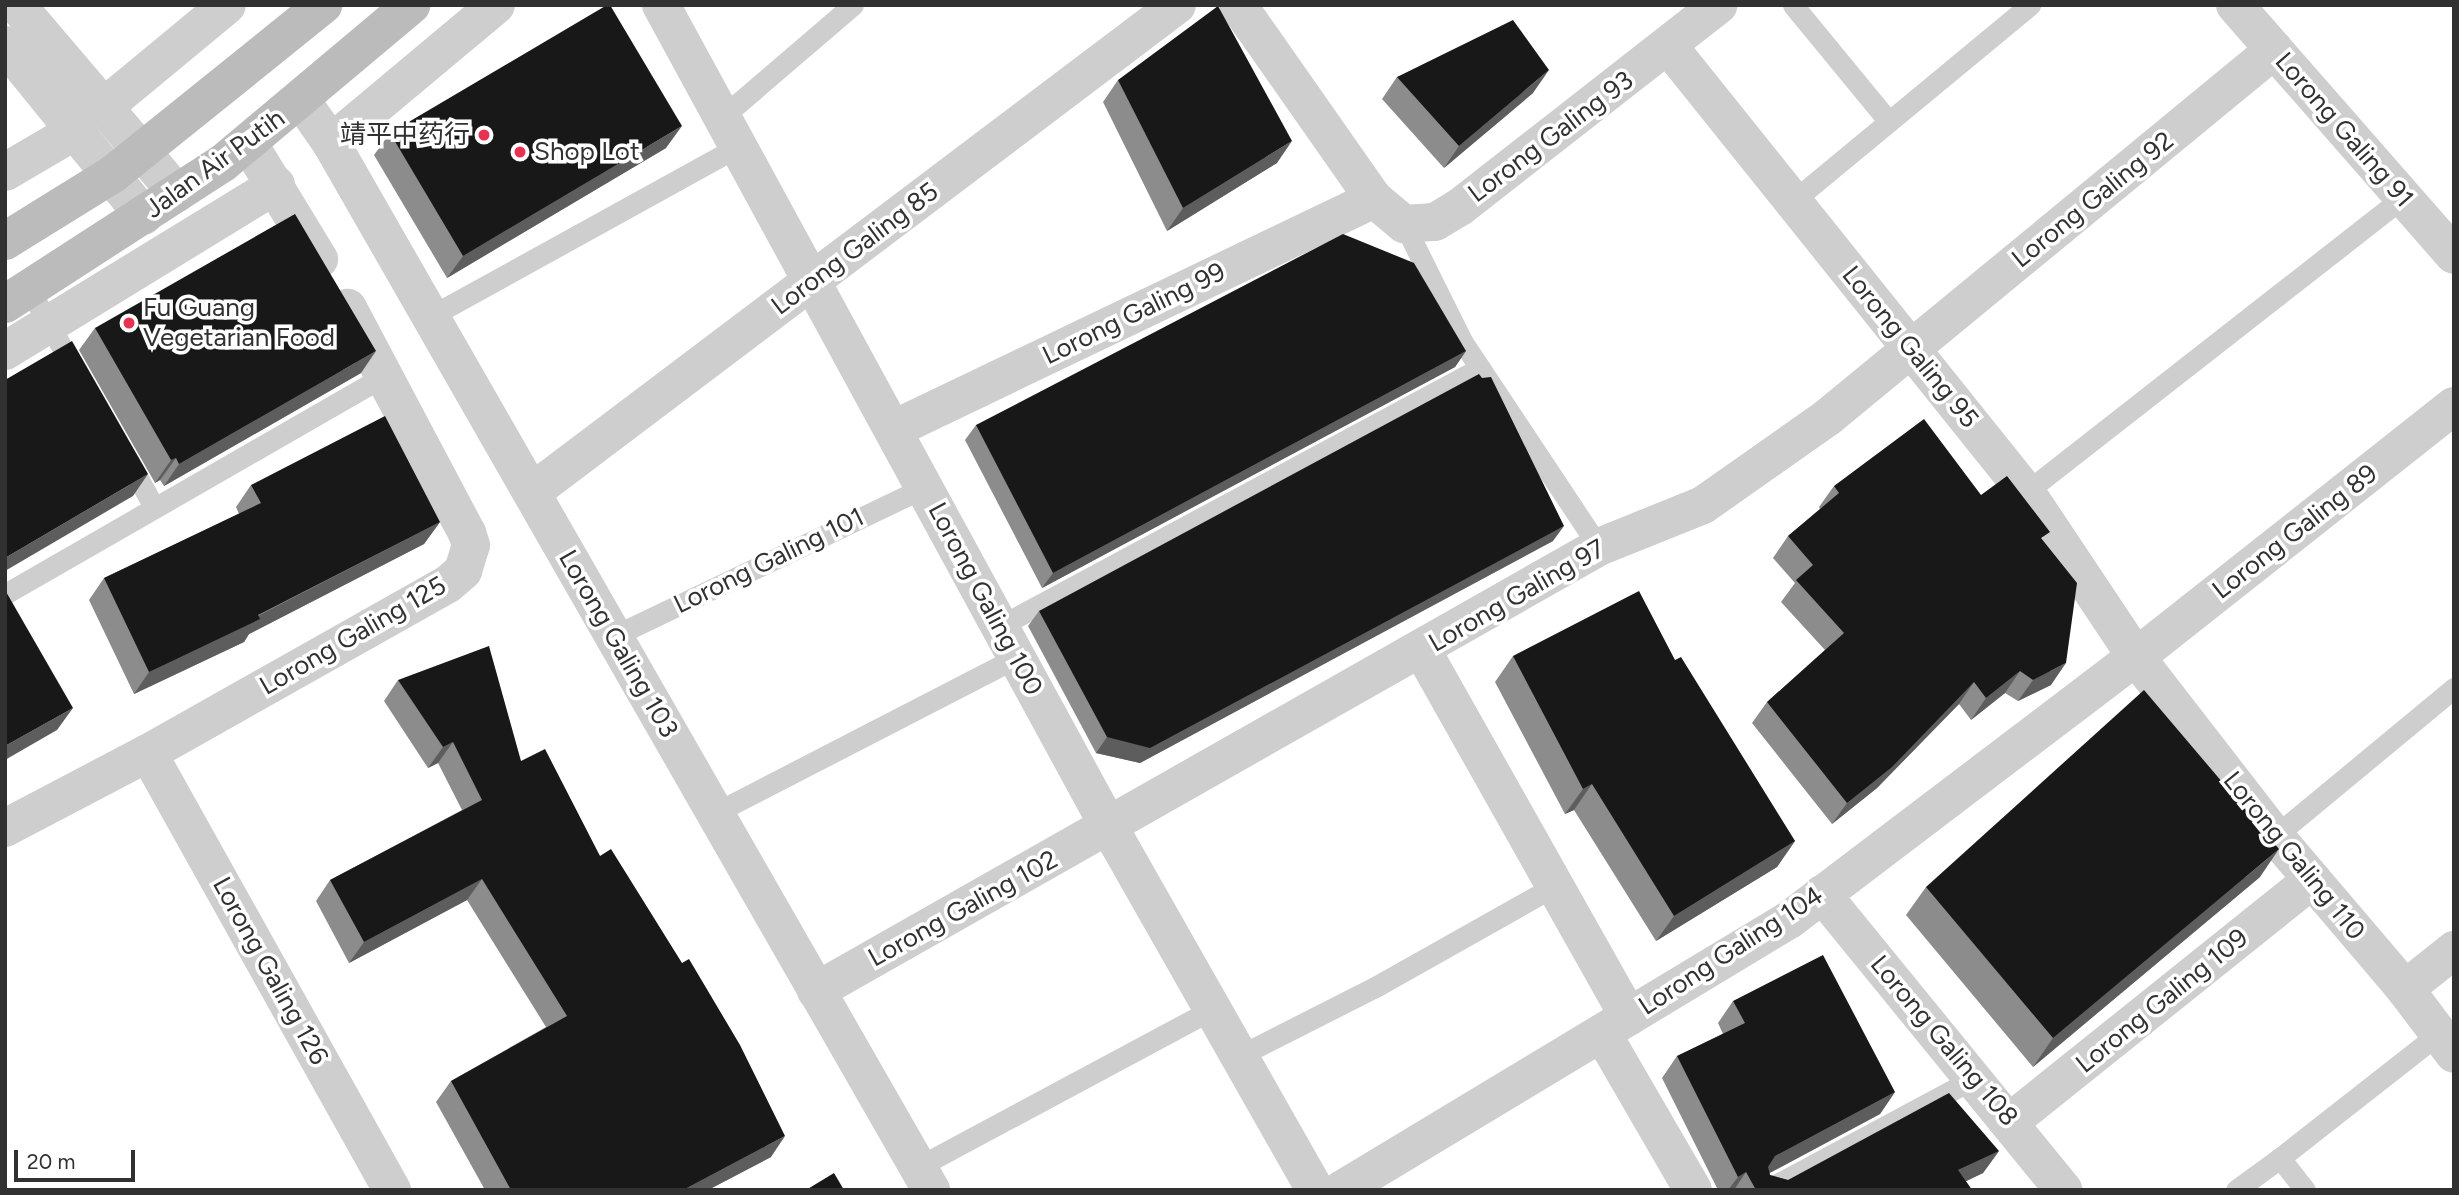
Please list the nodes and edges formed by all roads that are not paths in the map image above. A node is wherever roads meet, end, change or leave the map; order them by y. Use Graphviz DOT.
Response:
graph roads {
  1 [pos="18,5"];
  2 [pos="227,5"];
  3 [pos="323,5"];
  4 [pos="411,5"];
  5 [pos="496,5"];
  6 [pos="661,5"];
  7 [pos="853,5"];
  8 [pos="1177,5"];
  9 [pos="1238,5"];
  10 [pos="1720,5"];
  11 [pos="1793,5"];
  12 [pos="2031,5"];
  13 [pos="2235,5"];
  14 [pos="5,45"];
  15 [pos="1670,48"];
  16 [pos="2274,50"];
  17 [pos="301,100"];
  18 [pos="91,118"];
  19 [pos="1889,122"];
  20 [pos="729,132"];
  21 [pos="331,143"];
  22 [pos="249,144"];
  23 [pos="143,149"];
  24 [pos="5,172"];
  25 [pos="113,174"];
  26 [pos="276,185"];
  27 [pos="177,193"];
  28 [pos="2403,197"];
  29 [pos="1374,199"];
  30 [pos="1793,201"];
  31 [pos="144,216"];
  32 [pos="1404,224"];
  33 [pos="5,241"];
  34 [pos="2454,255"];
  35 [pos="810,283"];
  36 [pos="17,297"];
  37 [pos="431,317"];
  38 [pos="50,325"];
  39 [pos="1912,349"];
  40 [pos="5,351"];
  41 [pos="1480,368"];
  42 [pos="387,374"];
  43 [pos="85,386"];
  44 [pos="2454,407"];
  45 [pos="894,429"];
  46 [pos="120,446"];
  47 [pos="925,487"];
  48 [pos="532,492"];
  49 [pos="2026,492"];
  50 [pos="155,507"];
  51 [pos="1599,547"];
  52 [pos="5,594"];
  53 [pos="614,636"];
  54 [pos="1009,642"];
  55 [pos="1422,650"];
  56 [pos="2136,657"];
  57 [pos="2454,688"];
  58 [pos="148,753"];
  59 [pos="715,813"];
  60 [pos="1109,827"];
  61 [pos="5,828"];
  62 [pos="2275,836"];
  63 [pos="2312,880"];
  64 [pos="1553,887"];
  65 [pos="1822,894"];
  66 [pos="2454,950"];
  67 [pos="2405,989"];
  68 [pos="816,991"];
  69 [pos="1213,1009"];
  70 [pos="1615,1025"];
  71 [pos="2446,1044"];
  72 [pos="1239,1056"];
  73 [pos="1975,1078"];
  74 [pos="2011,1121"];
  75 [pos="2280,1158"];
  76 [pos="924,1179"];
  77 [pos="392,1190"];
  78 [pos="1315,1190"];
  79 [pos="1341,1190"];
  80 [pos="1693,1190"];
  81 [pos="1766,1190"];
  82 [pos="2063,1190"];
  83 [pos="2236,1190"];
  84 [pos="2305,1190"];
  1 -- 18 [label="street"];
  2 -- 18 [label="street"];
  3 -- 23 [label="street, Jalan Air Putih"];
  4 -- 17 [label="street, Jalan Air Putih"];
  5 -- 21 [label="street"];
  6 -- 20 [label="street, Lorong Galing 100"];
  7 -- 20 [label="lane"];
  8 -- 35 [label="street, Lorong Galing 85"];
  9 -- 29 [label="street"];
  10 -- 15 [label="street, Lorong Galing 93"];
  11 -- 19 [label="lane"];
  12 -- 19 [label="lane"];
  13 -- 16 [label="street, Lorong Galing 91"];
  14 -- 18 [label="street"];
  15 -- 30 [label="street, Lorong Galing 95"];
  15 -- 32 [label="street, Lorong Galing 93"];
  16 -- 28 [label="street, Lorong Galing 91"];
  16 -- 39 [label="street, Lorong Galing 92"];
  17 -- 21 [label="street, Lorong Galing 103"];
  17 -- 22 [label="street, Jalan Air Putih"];
  18 -- 23 [label="street"];
  18 -- 24 [label="street"];
  18 -- 25 [label="street"];
  19 -- 30 [label="lane"];
  20 -- 35 [label="street, Lorong Galing 100"];
  20 -- 37 [label="lane"];
  21 -- 37 [label="street, Lorong Galing 103"];
  22 -- 26 [label="street, Lorong Galing 125"];
  22 -- 27 [label="street, Jalan Air Putih"];
  23 -- 25 [label="street, Jalan Air Putih"];
  23 -- 27 [label="street"];
  25 -- 31 [label="street"];
  25 -- 33 [label="street, Jalan Air Putih"];
  26 -- 38 [label="street"];
  26 -- 42 [label="street, Lorong Galing 125"];
  27 -- 31 [label="street, Jalan Air Putih"];
  28 -- 34 [label="street, Lorong Galing 91"];
  28 -- 49 [label="lane"];
  29 -- 32 [label="street"];
  29 -- 45 [label="street, Lorong Galing 99"];
  30 -- 39 [label="street, Lorong Galing 95"];
  31 -- 36 [label="street, Jalan Air Putih"];
  32 -- 41 [label="lane"];
  35 -- 45 [label="street, Lorong Galing 100"];
  35 -- 48 [label="street, Lorong Galing 85"];
  36 -- 38 [label="lane"];
  37 -- 48 [label="street, Lorong Galing 103"];
  38 -- 40 [label="street"];
  38 -- 43 [label="lane"];
  39 -- 49 [label="street, Lorong Galing 95"];
  39 -- 51 [label="street, Lorong Galing 97"];
  41 -- 51 [label="lane"];
  41 -- 54 [label="lane"];
  42 -- 50 [label="lane"];
  42 -- 58 [label="street, Lorong Galing 125"];
  44 -- 56 [label="street, Lorong Galing 89"];
  45 -- 47 [label="street, Lorong Galing 100"];
  46 -- 50 [label="lane"];
  47 -- 53 [label="lane, Lorong Galing 101"];
  47 -- 54 [label="street, Lorong Galing 100"];
  48 -- 53 [label="street, Lorong Galing 103"];
  49 -- 56 [label="street, Lorong Galing 95"];
  50 -- 52 [label="lane"];
  51 -- 55 [label="street, Lorong Galing 97"];
  53 -- 59 [label="street, Lorong Galing 103"];
  54 -- 59 [label="lane"];
  54 -- 60 [label="street, Lorong Galing 100"];
  55 -- 60 [label="street, Lorong Galing 97"];
  55 -- 64 [label="street"];
  56 -- 62 [label="street, Lorong Galing 110"];
  56 -- 65 [label="street, Lorong Galing 104"];
  57 -- 62 [label="lane"];
  58 -- 61 [label="street, Lorong Galing 125"];
  58 -- 77 [label="street, Lorong Galing 126"];
  59 -- 68 [label="street, Lorong Galing 103"];
  60 -- 68 [label="street, Lorong Galing 102"];
  60 -- 69 [label="street, Lorong Galing 100"];
  62 -- 63 [label="street, Lorong Galing 110"];
  63 -- 67 [label="street, Lorong Galing 110"];
  63 -- 74 [label="street, Lorong Galing 109"];
  64 -- 70 [label="street"];
  64 -- 72 [label="lane"];
  65 -- 70 [label="street, Lorong Galing 104"];
  65 -- 73 [label="street, Lorong Galing 108"];
  66 -- 67 [label="street"];
  67 -- 71 [label="street, Lorong Galing 110"];
  68 -- 76 [label="street, Lorong Galing 103"];
  69 -- 72 [label="street, Lorong Galing 100"];
  69 -- 76 [label="lane"];
  70 -- 79 [label="street, Lorong Galing 104"];
  70 -- 80 [label="street"];
  71 -- 75 [label="lane"];
  72 -- 78 [label="street, Lorong Galing 100"];
  73 -- 74 [label="street, Lorong Galing 108"];
  73 -- 81 [label="lane"];
  74 -- 82 [label="street, Lorong Galing 108"];
  75 -- 83 [label="lane"];
  75 -- 84 [label="lane"];
}
